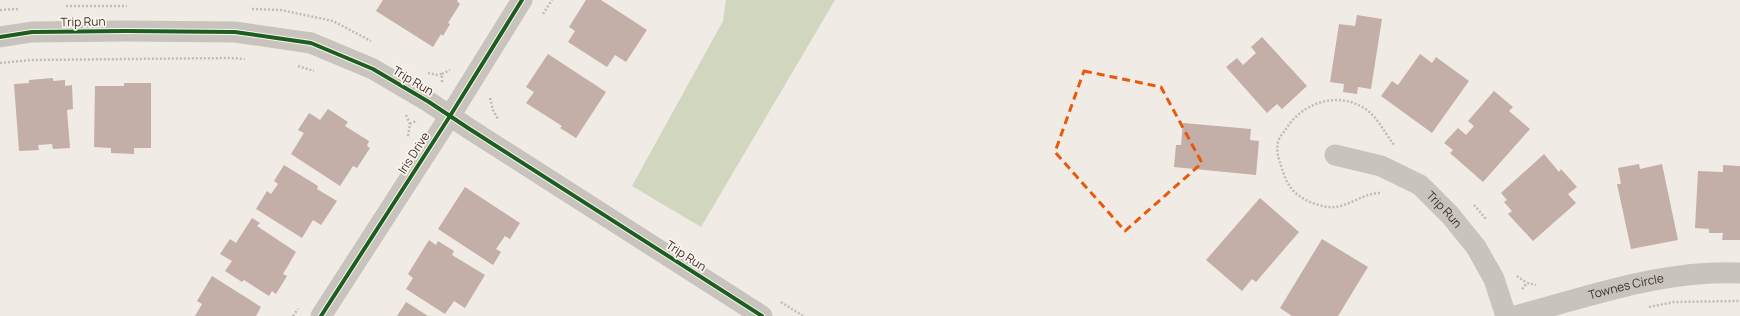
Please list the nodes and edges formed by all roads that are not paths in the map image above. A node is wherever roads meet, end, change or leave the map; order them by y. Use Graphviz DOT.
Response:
graph roads {
  1 [pos="522,0"];
  2 [pos="0,37"];
  3 [pos="450,116"];
  4 [pos="1335,155"];
  5 [pos="1740,273"];
  6 [pos="321,316"];
  7 [pos="762,316"];
  8 [pos="1506,316"];
  9 [pos="1515,316"];
  1 -- 3 [label="street, Iris Drive"];
  2 -- 3 [label="street, Trip Run"];
  3 -- 6 [label="street, Iris Drive"];
  3 -- 7 [label="street, Trip Run"];
  4 -- 8 [label="street, Trip Run"];
  5 -- 9 [label="street, Townes Circle"];
}
